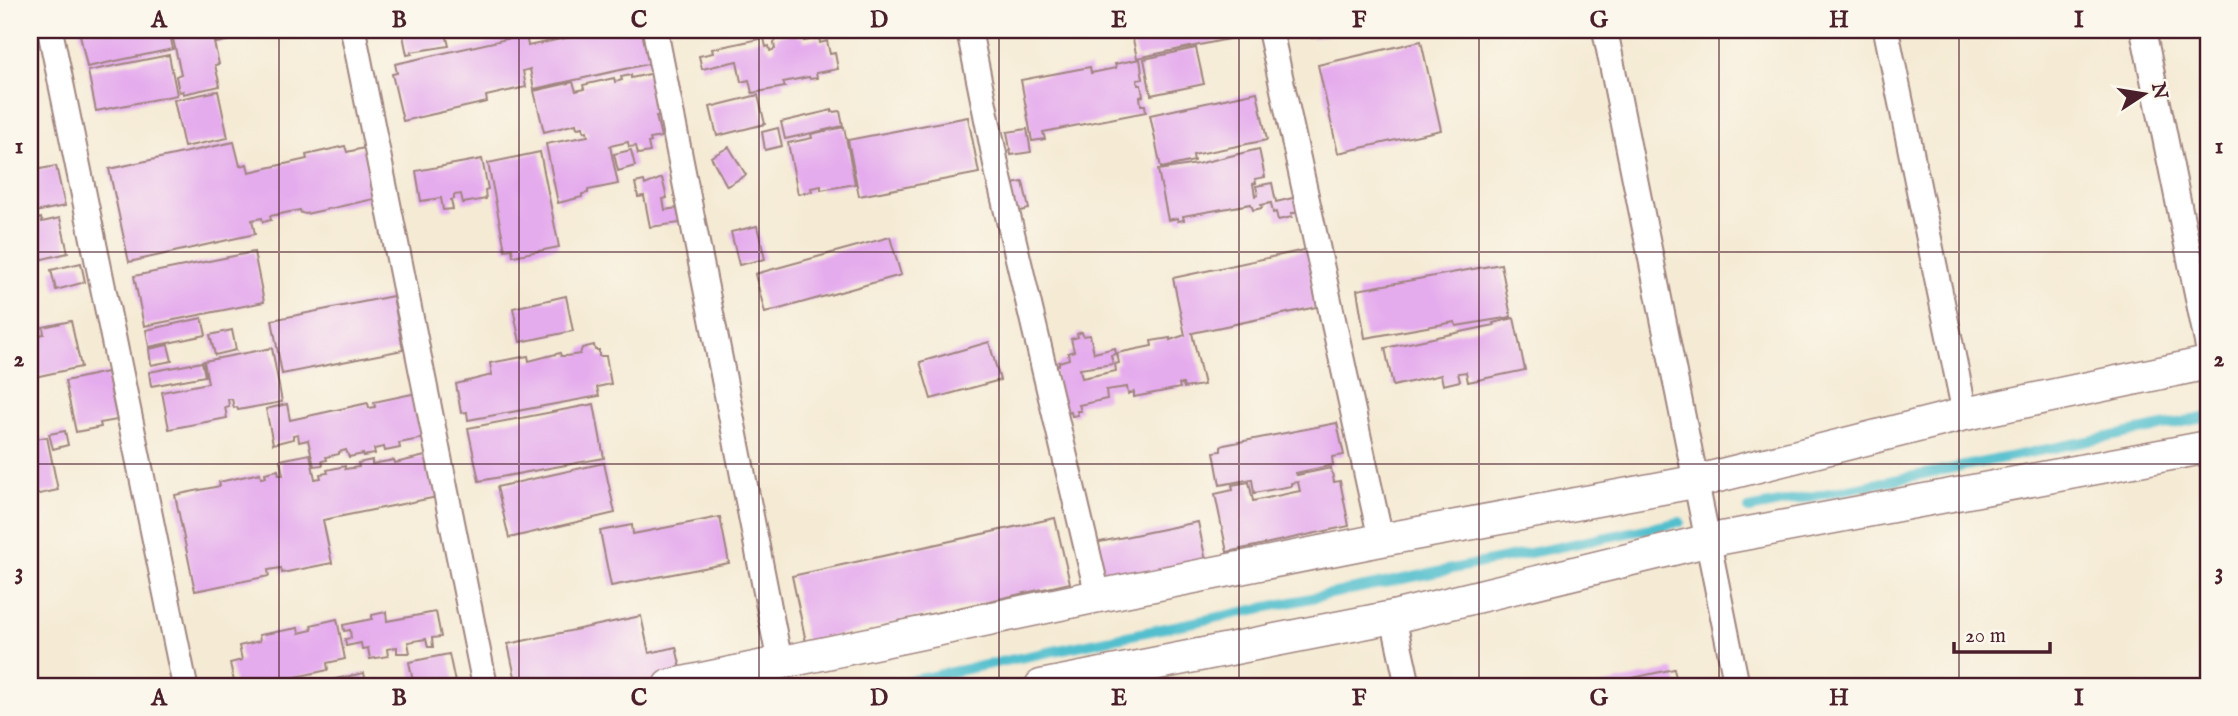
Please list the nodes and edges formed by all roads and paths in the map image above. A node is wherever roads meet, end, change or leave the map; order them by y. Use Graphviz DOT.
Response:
graph roads {
  1 [pos="50,30"];
  2 [pos="353,30"];
  3 [pos="655,30"];
  4 [pos="969,30"];
  5 [pos="1270,30"];
  6 [pos="1605,30"];
  7 [pos="1886,30"];
  8 [pos="2143,30"];
  9 [pos="2208,347"];
  10 [pos="2208,363"];
  11 [pos="1965,414"];
  12 [pos="2208,447"];
  13 [pos="1694,482"];
  14 [pos="1381,540"];
  15 [pos="1706,541"];
  16 [pos="1098,596"];
  17 [pos="1393,617"];
  18 [pos="780,663"];
  19 [pos="185,686"];
  20 [pos="485,686"];
  21 [pos="669,686"];
  22 [pos="1041,686"];
  23 [pos="1408,686"];
  24 [pos="1737,686"];
  1 -- 19 [label="street"];
  2 -- 20 [label="street"];
  3 -- 18 [label="street"];
  4 -- 16 [label="street"];
  5 -- 14 [label="street"];
  6 -- 13 [label="street"];
  7 -- 11 [label="street"];
  8 -- 9 [label="street"];
  10 -- 11 [label="street"];
  11 -- 13 [label="street"];
  12 -- 15 [label="street"];
  13 -- 14 [label="street"];
  13 -- 15 [label="street"];
  14 -- 16 [label="street"];
  15 -- 17 [label="street"];
  15 -- 24 [label="street"];
  16 -- 18 [label="street"];
  17 -- 22 [label="street"];
  17 -- 23 [label="street"];
  18 -- 21 [label="street"];
}
